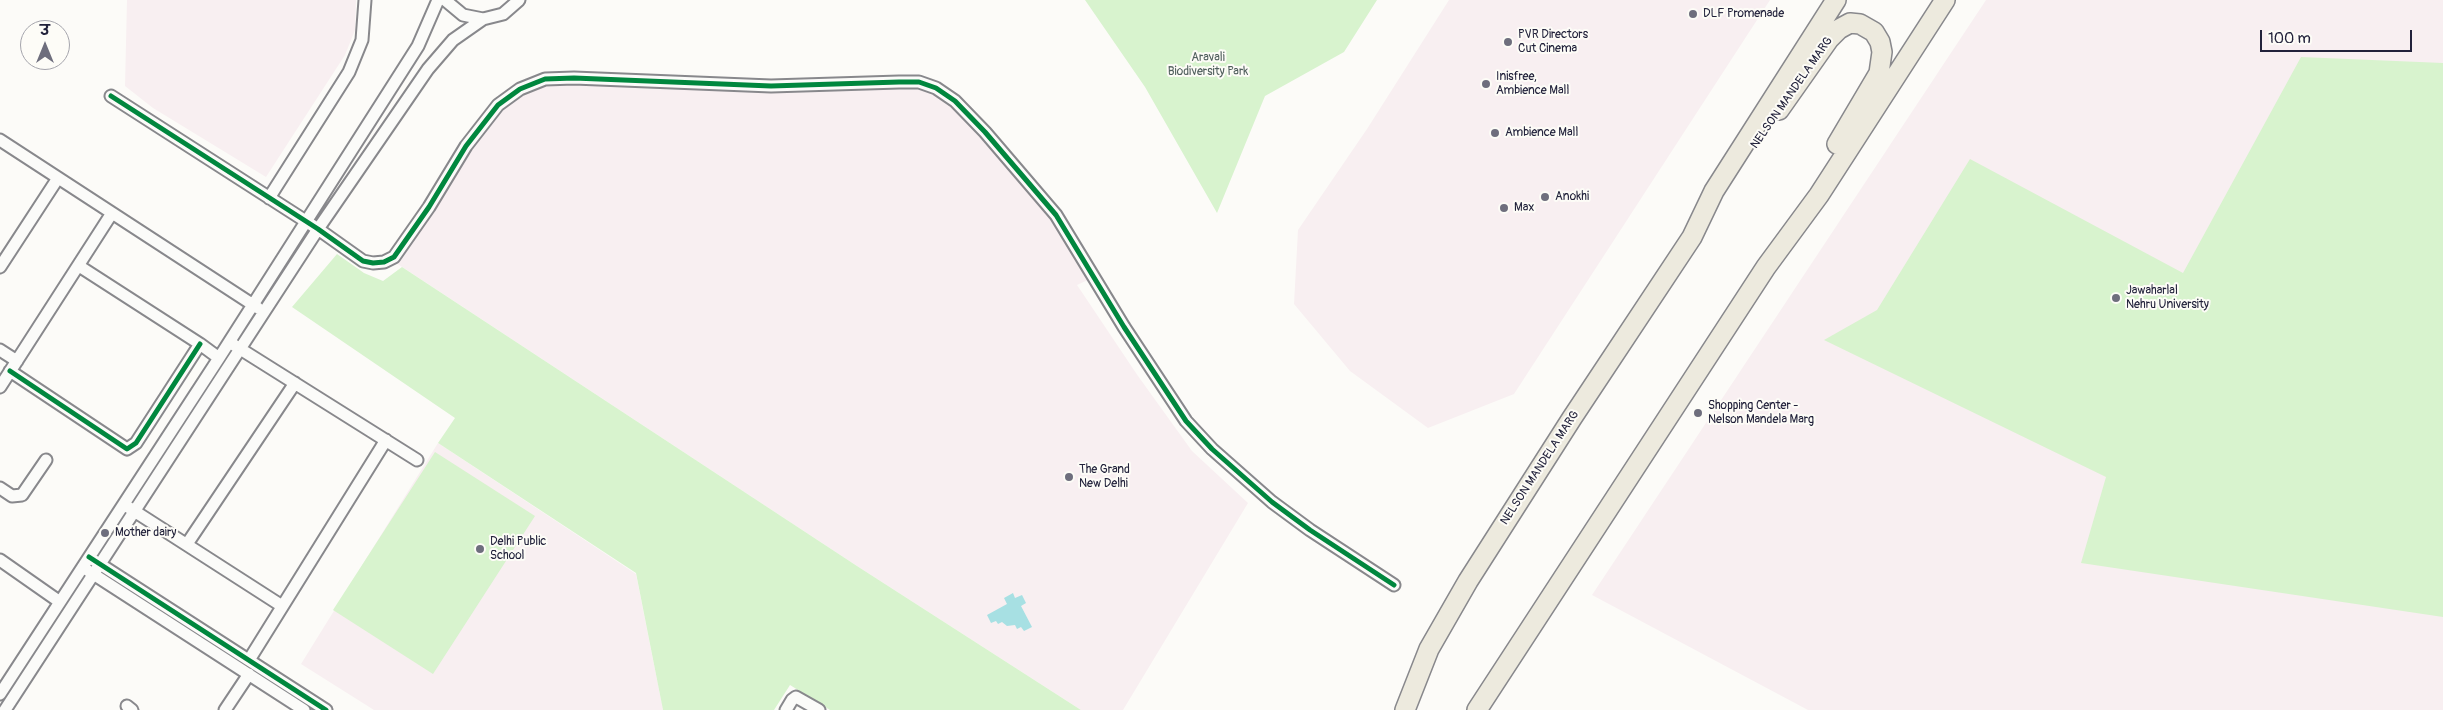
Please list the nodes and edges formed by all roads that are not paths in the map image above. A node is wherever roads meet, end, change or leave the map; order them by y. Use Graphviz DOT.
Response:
graph roads {
  1 [pos="365,0"];
  2 [pos="438,0"];
  3 [pos="445,0"];
  4 [pos="519,0"];
  5 [pos="1836,0"];
  6 [pos="1945,0"];
  7 [pos="483,20"];
  8 [pos="111,96"];
  9 [pos="0,140"];
  10 [pos="58,178"];
  11 [pos="269,198"];
  12 [pos="112,213"];
  13 [pos="306,221"];
  14 [pos="318,229"];
  15 [pos="1692,237"];
  16 [pos="79,266"];
  17 [pos="1766,267"];
  18 [pos="0,268"];
  19 [pos="252,305"];
  20 [pos="264,312"];
  21 [pos="229,343"];
  22 [pos="200,344"];
  23 [pos="240,349"];
  24 [pos="0,350"];
  25 [pos="219,358"];
  26 [pos="17,361"];
  27 [pos="10,371"];
  28 [pos="295,383"];
  29 [pos="0,387"];
  30 [pos="386,440"];
  31 [pos="46,460"];
  32 [pos="417,460"];
  33 [pos="0,488"];
  34 [pos="124,504"];
  35 [pos="135,510"];
  36 [pos="187,544"];
  37 [pos="0,560"];
  38 [pos="86,562"];
  39 [pos="97,569"];
  40 [pos="1394,585"];
  41 [pos="60,602"];
  42 [pos="282,606"];
  43 [pos="249,660"];
  44 [pos="249,674"];
  45 [pos="0,694"];
  46 [pos="5,710"];
  47 [pos="225,710"];
  48 [pos="304,710"];
  49 [pos="326,710"];
  50 [pos="786,710"];
  51 [pos="819,710"];
  52 [pos="1405,710"];
  53 [pos="1477,710"];
  1 -- 11 [label="street"];
  2 -- 13 [label="street"];
  3 -- 7 [label="street"];
  4 -- 7 [label="street"];
  5 -- 15 [label="main road, NELSON MANDELA MARG"];
  6 -- 17 [label="main road, NELSON MANDELA MARG"];
  7 -- 14 [label="street"];
  8 -- 11 [label="street"];
  9 -- 10 [label="street"];
  10 -- 12 [label="street"];
  10 -- 18 [label="street"];
  11 -- 13 [label="street"];
  12 -- 16 [label="street"];
  12 -- 19 [label="street"];
  13 -- 14 [label="street"];
  13 -- 19 [label="street"];
  14 -- 20 [label="street"];
  14 -- 40 [label="street"];
  15 -- 17 [label="main road, NELSON MANDELA MARG"];
  15 -- 52 [label="main road, NELSON MANDELA MARG"];
  16 -- 22 [label="street"];
  16 -- 26 [label="street"];
  17 -- 53 [label="main road, NELSON MANDELA MARG"];
  19 -- 20 [label="street"];
  19 -- 21 [label="street"];
  20 -- 23 [label="street"];
  21 -- 23 [label="street"];
  21 -- 25 [label="street"];
  22 -- 25 [label="street"];
  22 -- 27 [label="street"];
  23 -- 28 [label="street"];
  23 -- 35 [label="street"];
  24 -- 26 [label="street"];
  25 -- 34 [label="street"];
  26 -- 27 [label="street"];
  27 -- 29 [label="street"];
  28 -- 30 [label="street"];
  28 -- 36 [label="street"];
  30 -- 32 [label="street"];
  30 -- 42 [label="street"];
  31 -- 33 [label="street"];
  34 -- 35 [label="street"];
  34 -- 38 [label="street"];
  35 -- 36 [label="street"];
  35 -- 39 [label="street"];
  36 -- 42 [label="street"];
  37 -- 41 [label="street"];
  38 -- 39 [label="street"];
  38 -- 41 [label="street"];
  39 -- 43 [label="street"];
  39 -- 44 [label="street"];
  39 -- 46 [label="street"];
  41 -- 45 [label="street"];
  42 -- 43 [label="street"];
  43 -- 49 [label="street"];
  44 -- 47 [label="street"];
  44 -- 48 [label="street"];
  50 -- 51 [label="street"];
}
